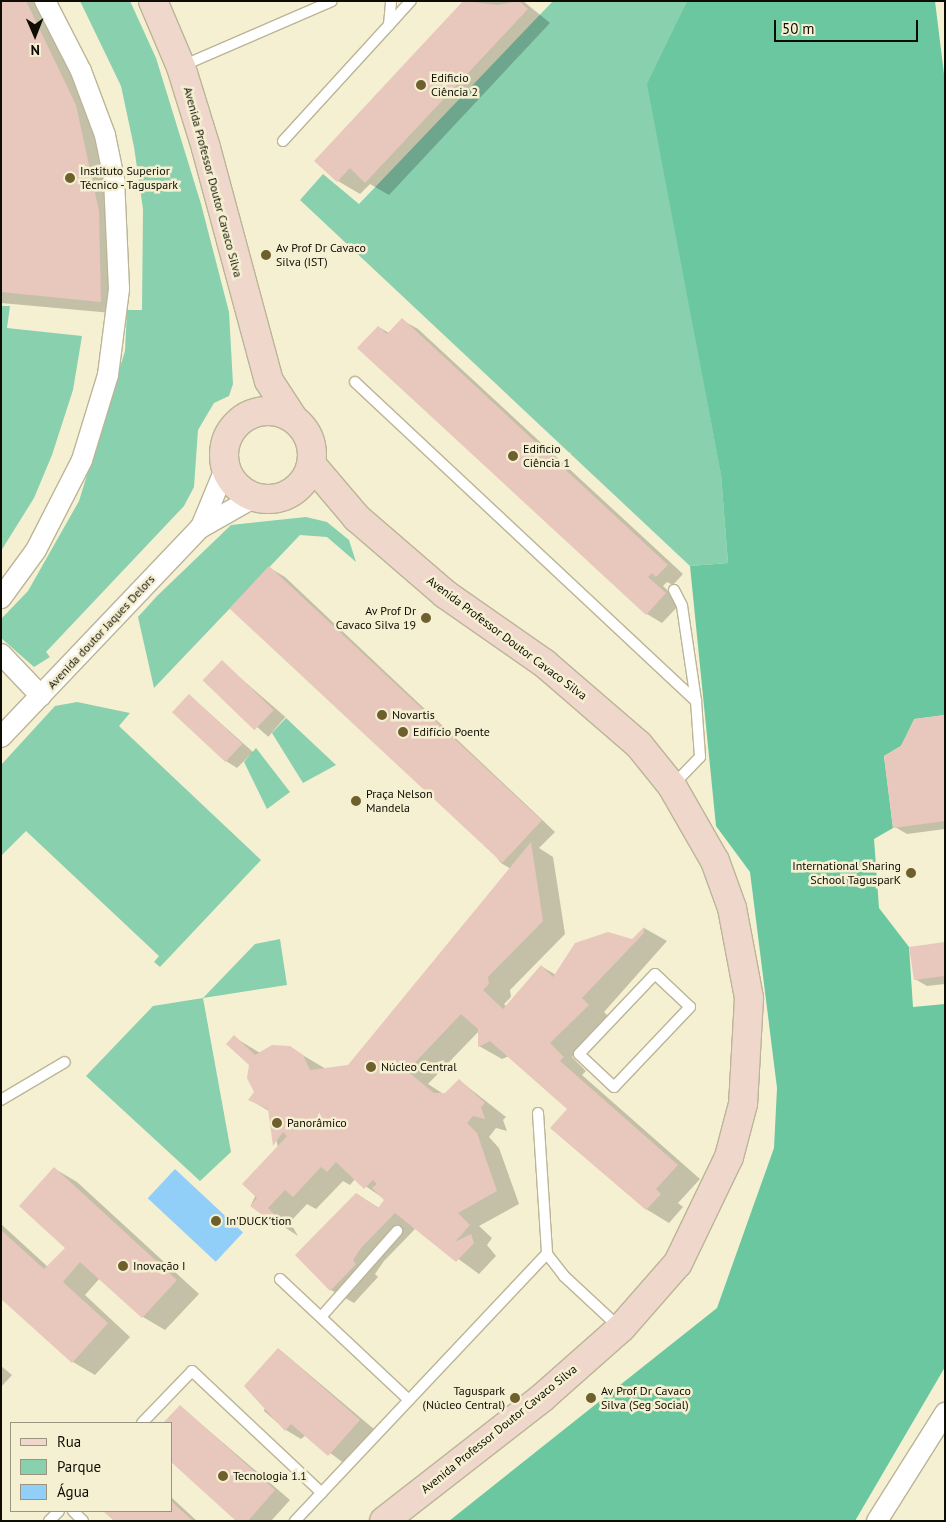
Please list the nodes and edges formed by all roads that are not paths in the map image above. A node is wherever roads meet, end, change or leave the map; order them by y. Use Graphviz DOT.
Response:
graph roads {
  1 [pos="45,1"];
  2 [pos="153,1"];
  3 [pos="332,1"];
  4 [pos="391,1"];
  5 [pos="411,1"];
  6 [pos="389,25"];
  7 [pos="181,66"];
  8 [pos="282,141"];
  9 [pos="255,338"];
  10 [pos="355,382"];
  11 [pos="293,418"];
  12 [pos="240,420"];
  13 [pos="312,465"];
  14 [pos="225,469"];
  15 [pos="287,496"];
  16 [pos="253,498"];
  17 [pos="357,518"];
  18 [pos="200,528"];
  19 [pos="674,590"];
  20 [pos="1,598"];
  21 [pos="1,654"];
  22 [pos="41,696"];
  23 [pos="696,701"];
  24 [pos="1,737"];
  25 [pos="672,786"];
  26 [pos="64,1062"];
  27 [pos="584,1064"];
  28 [pos="1,1100"];
  29 [pos="538,1113"];
  30 [pos="397,1231"];
  31 [pos="547,1254"];
  32 [pos="280,1279"];
  33 [pos="321,1317"];
  34 [pos="621,1328"];
  35 [pos="409,1400"];
  36 [pos="945,1413"];
  37 [pos="143,1422"];
  38 [pos="322,1493"];
  39 [pos="58,1512"];
  40 [pos="74,1512"];
  41 [pos="49,1521"];
  42 [pos="83,1521"];
  43 [pos="296,1521"];
  44 [pos="384,1521"];
  45 [pos="877,1521"];
  1 -- 20 [label="street"];
  2 -- 7 [label="main road, Avenida Professor Doutor Cavaco Silva"];
  3 -- 7 [label="lane"];
  4 -- 6 [label="lane"];
  5 -- 6 [label="lane"];
  6 -- 8 [label="lane"];
  7 -- 9 [label="main road, Avenida Professor Doutor Cavaco Silva"];
  9 -- 11 [label="main road, Avenida Professor Doutor Cavaco Silva"];
  9 -- 12 [label="main road, Avenida Professor Doutor Cavaco Silva"];
  10 -- 23 [label="lane"];
  11 -- 12 [label="main road"];
  11 -- 13 [label="main road"];
  12 -- 14 [label="main road"];
  13 -- 15 [label="main road"];
  13 -- 17 [label="main road, Avenida Professor Doutor Cavaco Silva"];
  14 -- 16 [label="main road"];
  14 -- 18 [label="street, Avenida doutor Jaques Delors"];
  15 -- 16 [label="main road"];
  15 -- 17 [label="main road, Avenida Professor Doutor Cavaco Silva"];
  16 -- 18 [label="street, Avenida doutor Jaques Delors"];
  17 -- 25 [label="main road, Avenida Professor Doutor Cavaco Silva"];
  18 -- 22 [label="street, Avenida doutor Jaques Delors"];
  19 -- 23 [label="lane"];
  21 -- 22 [label="street"];
  22 -- 24 [label="street, Avenida doutor Jaques Delors"];
  23 -- 25 [label="lane"];
  25 -- 34 [label="main road, Avenida Professor Doutor Cavaco Silva"];
  26 -- 28 [label="lane"];
  27 -- 27 [label="lane"];
  29 -- 31 [label="lane"];
  30 -- 33 [label="lane"];
  31 -- 34 [label="lane"];
  31 -- 35 [label="lane"];
  32 -- 33 [label="lane"];
  33 -- 35 [label="lane"];
  34 -- 44 [label="main road, Avenida Professor Doutor Cavaco Silva"];
  35 -- 38 [label="lane"];
  36 -- 45 [label="street"];
  37 -- 38 [label="lane"];
  38 -- 43 [label="lane"];
  39 -- 41 [label="lane"];
  40 -- 42 [label="lane"];
}
